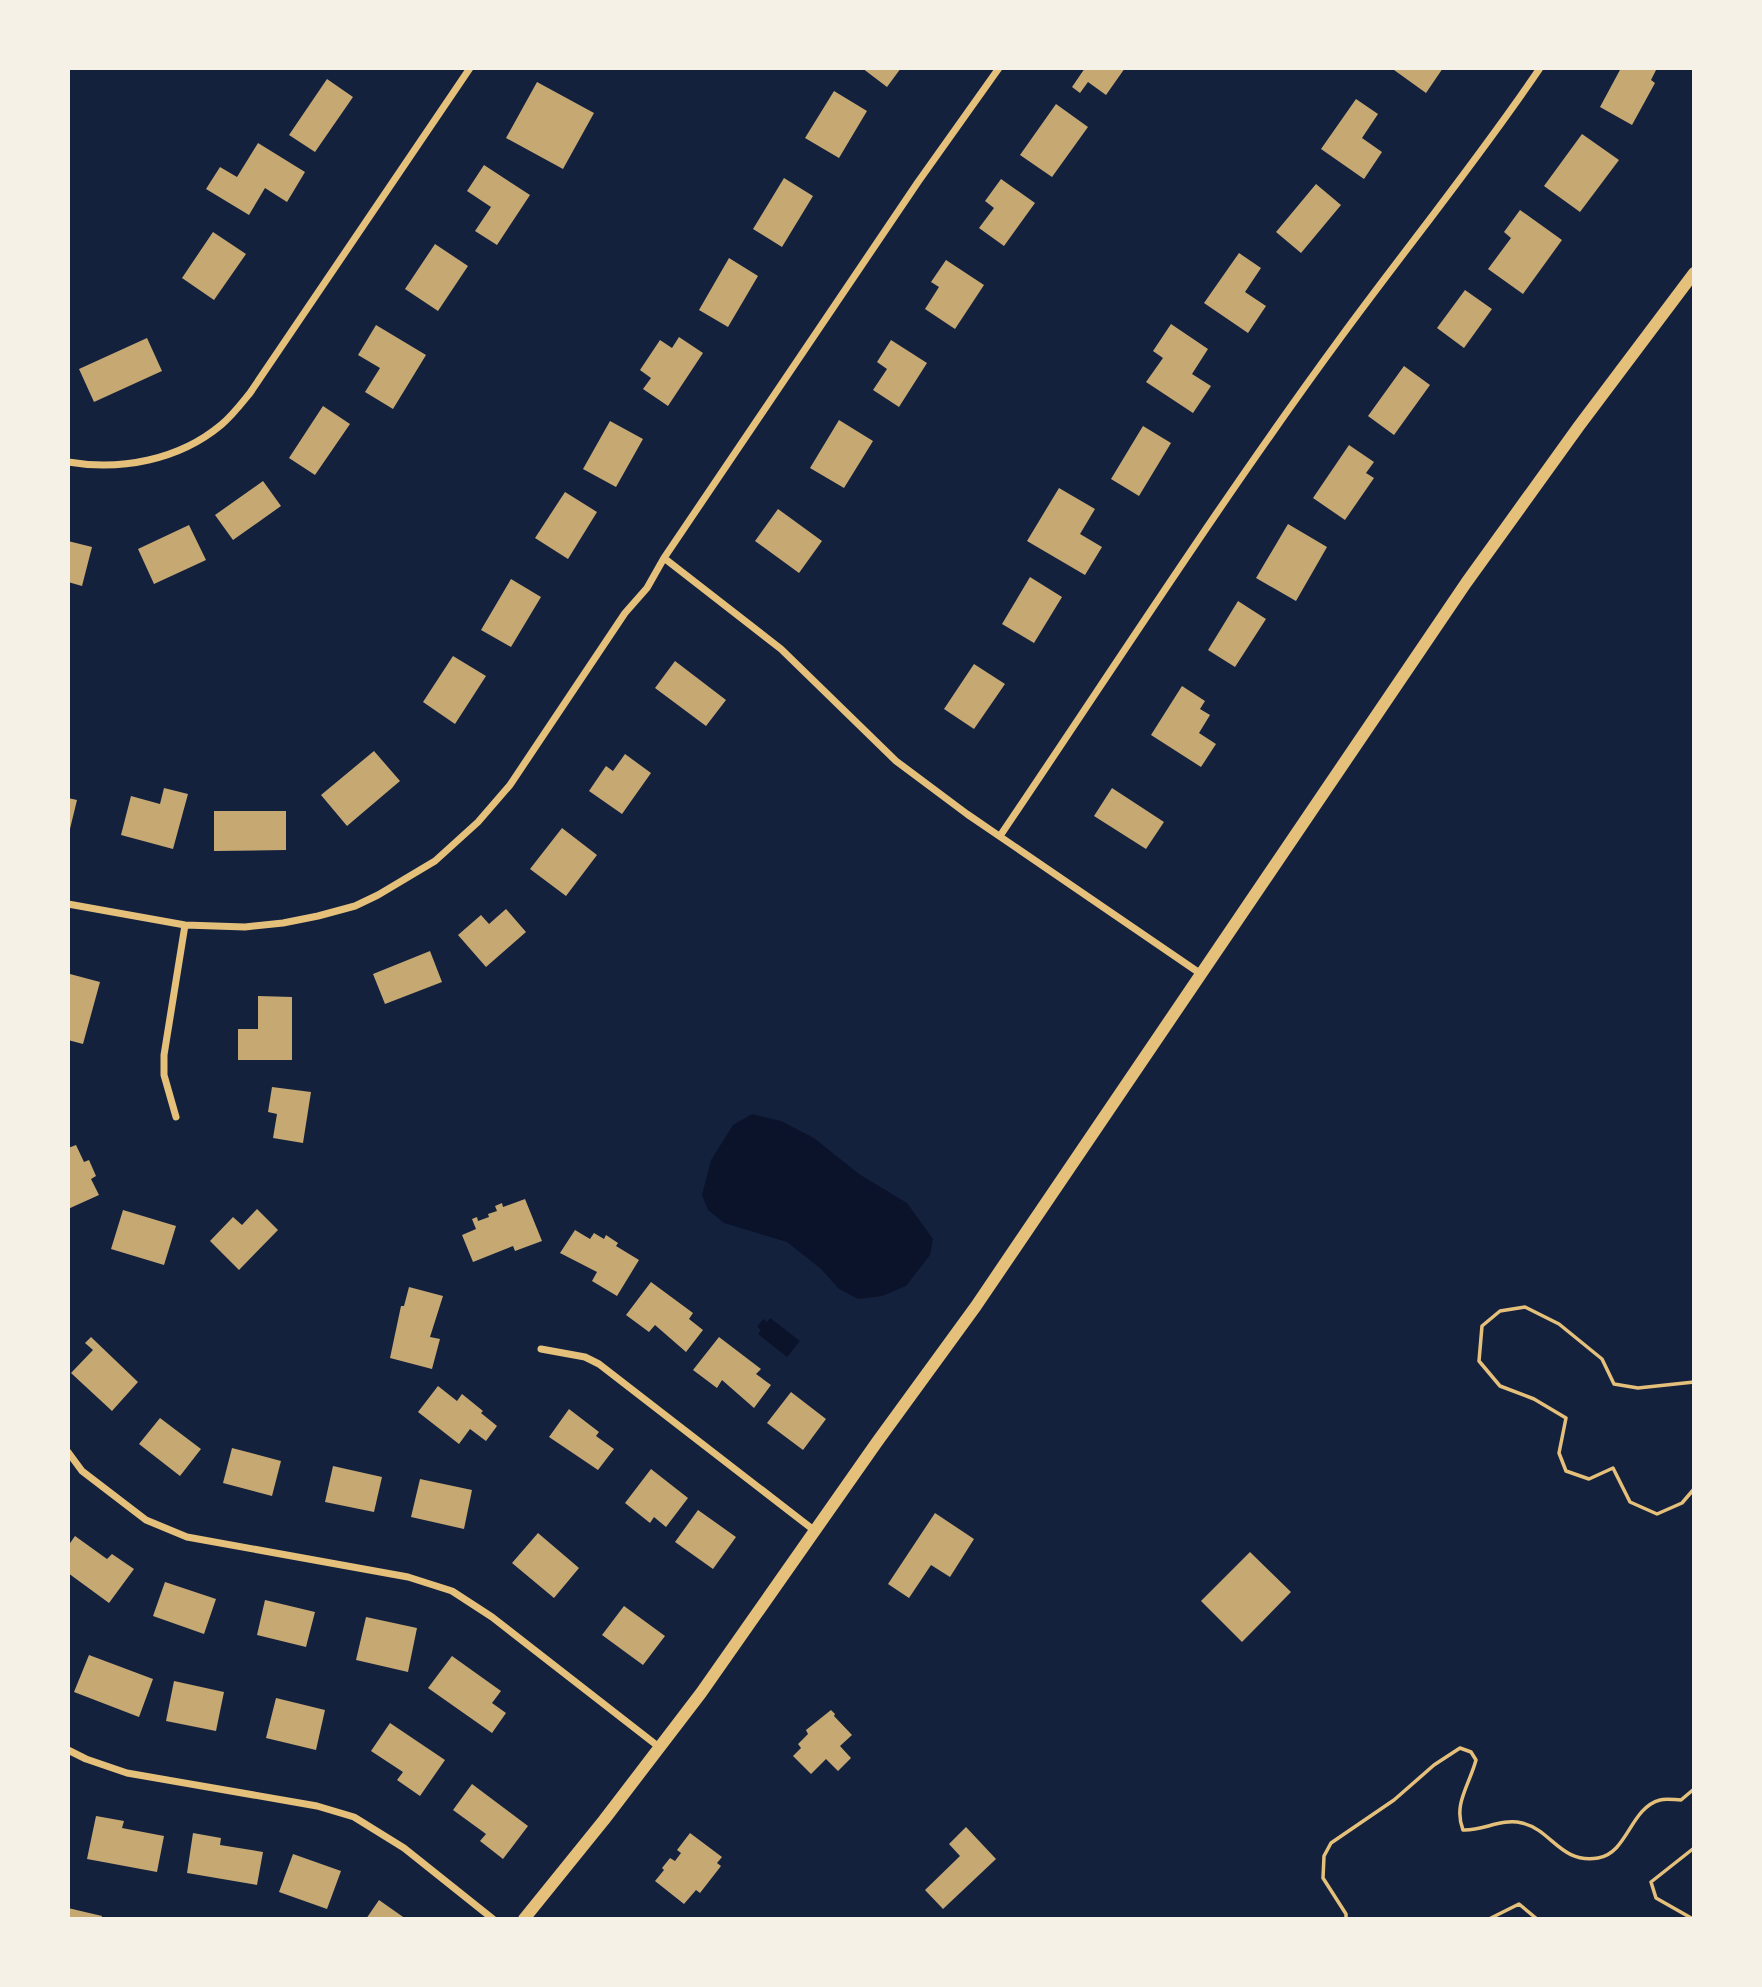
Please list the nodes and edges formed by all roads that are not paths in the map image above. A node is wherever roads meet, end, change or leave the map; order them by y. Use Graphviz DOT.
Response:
graph roads {
  1 [pos="470,68"];
  2 [pos="999,68"];
  3 [pos="1539,68"];
  4 [pos="1694,273"];
  5 [pos="68,463"];
  6 [pos="664,558"];
  7 [pos="1000,836"];
  8 [pos="68,904"];
  9 [pos="185,925"];
  10 [pos="1202,974"];
  11 [pos="176,1117"];
  12 [pos="541,1349"];
  13 [pos="68,1452"];
  14 [pos="816,1532"];
  15 [pos="659,1747"];
  16 [pos="68,1750"];
  17 [pos="494,1919"];
  18 [pos="524,1919"];
  1 -- 5 [label="street"];
  2 -- 6 [label="street"];
  3 -- 7 [label="street"];
  4 -- 10 [label="main road"];
  6 -- 7 [label="street"];
  6 -- 9 [label="street"];
  7 -- 10 [label="street"];
  8 -- 9 [label="street"];
  9 -- 11 [label="street"];
  10 -- 14 [label="main road"];
  12 -- 14 [label="street"];
  13 -- 15 [label="street"];
  14 -- 15 [label="main road"];
  15 -- 18 [label="main road"];
  16 -- 17 [label="street"];
}
